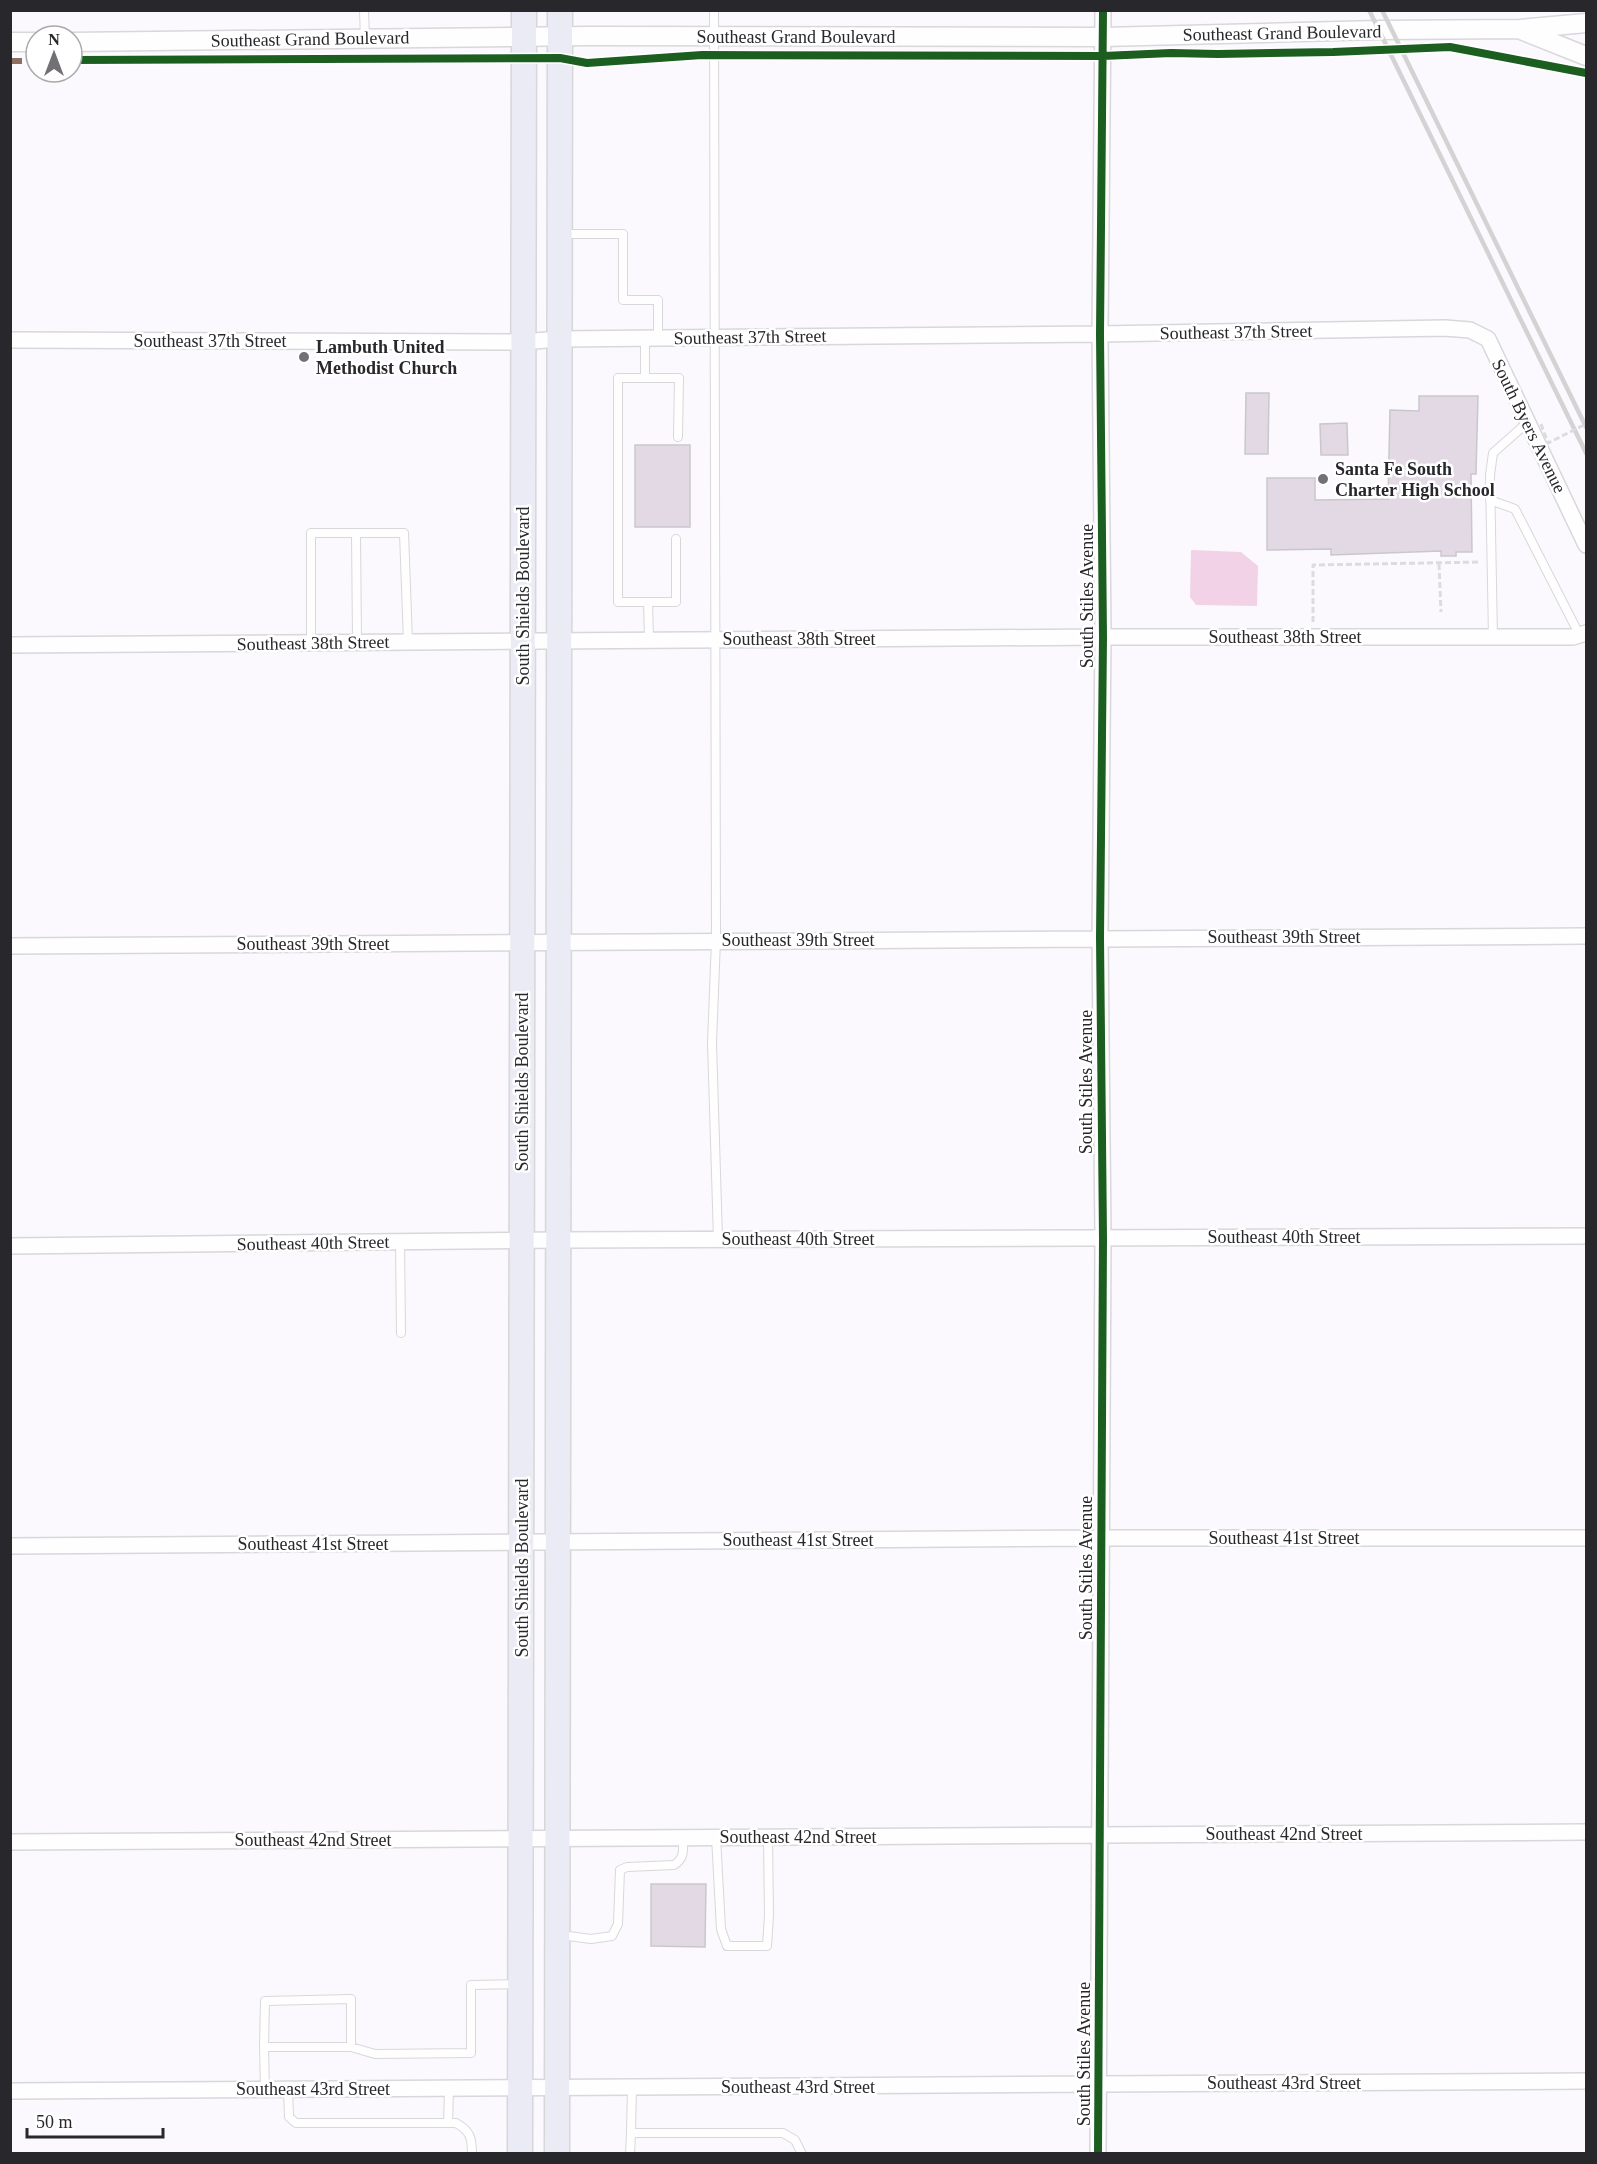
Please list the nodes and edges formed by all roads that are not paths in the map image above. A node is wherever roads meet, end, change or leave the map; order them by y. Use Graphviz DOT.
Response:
graph roads {
  1 [pos="364,10"];
  2 [pos="524,10"];
  3 [pos="560,10"];
  4 [pos="714,10"];
  5 [pos="1103,10"];
  6 [pos="1587,23"];
  7 [pos="1520,29"];
  8 [pos="714,36"];
  9 [pos="523,37"];
  10 [pos="560,37"];
  11 [pos="1103,37"];
  12 [pos="364,39"];
  13 [pos="84,42"];
  14 [pos="1587,56"];
  15 [pos="559,234"];
  16 [pos="1100,334"];
  17 [pos="716,338"];
  18 [pos="559,339"];
  19 [pos="651,339"];
  20 [pos="1488,339"];
  21 [pos="10,340"];
  22 [pos="522,342"];
  23 [pos="645,378"];
  24 [pos="1534,424"];
  25 [pos="678,437"];
  26 [pos="1490,500"];
  27 [pos="356,533"];
  28 [pos="676,538"];
  29 [pos="1587,545"];
  30 [pos="648,602"];
  31 [pos="1583,634"];
  32 [pos="1102,637"];
  33 [pos="1493,637"];
  34 [pos="650,640"];
  35 [pos="716,640"];
  36 [pos="522,641"];
  37 [pos="559,641"];
  38 [pos="357,642"];
  39 [pos="408,642"];
  40 [pos="312,643"];
  41 [pos="10,645"];
  42 [pos="1587,936"];
  43 [pos="1100,938"];
  44 [pos="716,940"];
  45 [pos="558,941"];
  46 [pos="522,942"];
  47 [pos="10,946"];
  48 [pos="1587,1236"];
  49 [pos="1102,1238"];
  50 [pos="718,1239"];
  51 [pos="557,1240"];
  52 [pos="522,1241"];
  53 [pos="400,1242"];
  54 [pos="10,1246"];
  55 [pos="401,1333"];
  56 [pos="1100,1538"];
  57 [pos="1587,1538"];
  58 [pos="557,1542"];
  59 [pos="522,1543"];
  60 [pos="10,1546"];
  61 [pos="1587,1832"];
  62 [pos="1101,1836"];
  63 [pos="557,1838"];
  64 [pos="683,1838"];
  65 [pos="716,1838"];
  66 [pos="768,1838"];
  67 [pos="520,1839"];
  68 [pos="10,1842"];
  69 [pos="556,1935"];
  70 [pos="521,1984"];
  71 [pos="264,2047"];
  72 [pos="351,2047"];
  73 [pos="1587,2081"];
  74 [pos="1098,2085"];
  75 [pos="632,2088"];
  76 [pos="265,2089"];
  77 [pos="449,2089"];
  78 [pos="521,2089"];
  79 [pos="557,2089"];
  80 [pos="288,2090"];
  81 [pos="10,2091"];
  82 [pos="448,2123"];
  83 [pos="632,2133"];
  84 [pos="472,2154"];
  85 [pos="520,2154"];
  86 [pos="557,2154"];
  87 [pos="630,2154"];
  88 [pos="802,2154"];
  89 [pos="1098,2154"];
  1 -- 12 [label="lane"];
  2 -- 9 [label="main road, South Shields Boulevard"];
  3 -- 10 [label="main road, South Shields Boulevard"];
  4 -- 8 [label="lane"];
  5 -- 11 [label="street, South Stiles Avenue"];
  6 -- 7 [label="street, Southeast Grand Boulevard"];
  7 -- 11 [label="street, Southeast Grand Boulevard"];
  7 -- 14 [label="street, Southeast Grand Boulevard"];
  8 -- 10 [label="street, Southeast Grand Boulevard"];
  8 -- 11 [label="street, Southeast Grand Boulevard"];
  8 -- 17 [label="lane"];
  9 -- 10 [label="street, Southeast Grand Boulevard"];
  9 -- 12 [label="street, Southeast Grand Boulevard"];
  9 -- 22 [label="main road, South Shields Boulevard"];
  10 -- 15 [label="main road, South Shields Boulevard"];
  11 -- 16 [label="street, South Stiles Avenue"];
  12 -- 13 [label="street, Southeast Grand Boulevard"];
  15 -- 18 [label="main road, South Shields Boulevard"];
  15 -- 19 [label="lane"];
  16 -- 17 [label="street, Southeast 37th Street"];
  16 -- 20 [label="street, Southeast 37th Street"];
  16 -- 32 [label="street, South Stiles Avenue"];
  17 -- 19 [label="street, Southeast 37th Street"];
  17 -- 35 [label="lane"];
  18 -- 19 [label="street, Southeast 37th Street"];
  18 -- 22 [label="street, Southeast 37th Street"];
  18 -- 37 [label="main road, South Shields Boulevard"];
  19 -- 23 [label="lane"];
  20 -- 24 [label="street, South Byers Avenue"];
  21 -- 22 [label="street, Southeast 37th Street"];
  22 -- 36 [label="main road, South Shields Boulevard"];
  23 -- 25 [label="lane"];
  23 -- 30 [label="lane"];
  24 -- 26 [label="lane"];
  24 -- 29 [label="street, South Byers Avenue"];
  26 -- 31 [label="lane"];
  26 -- 33 [label="lane"];
  27 -- 38 [label="lane"];
  27 -- 39 [label="lane"];
  27 -- 40 [label="lane"];
  28 -- 30 [label="lane"];
  30 -- 34 [label="lane"];
  31 -- 33 [label="street, Southeast 38th Street"];
  32 -- 33 [label="street, Southeast 38th Street"];
  32 -- 35 [label="street, Southeast 38th Street"];
  32 -- 43 [label="street, South Stiles Avenue"];
  34 -- 35 [label="street, Southeast 38th Street"];
  34 -- 37 [label="street, Southeast 38th Street"];
  35 -- 44 [label="lane"];
  36 -- 37 [label="street, Southeast 38th Street"];
  36 -- 39 [label="street, Southeast 38th Street"];
  36 -- 46 [label="main road, South Shields Boulevard"];
  37 -- 45 [label="main road, South Shields Boulevard"];
  38 -- 39 [label="street, Southeast 38th Street"];
  38 -- 40 [label="street, Southeast 38th Street"];
  40 -- 41 [label="street, Southeast 38th Street"];
  42 -- 43 [label="street, Southeast 39th Street"];
  43 -- 44 [label="street, Southeast 39th Street"];
  43 -- 49 [label="street, South Stiles Avenue"];
  44 -- 45 [label="street, Southeast 39th Street"];
  44 -- 50 [label="lane"];
  45 -- 46 [label="street, Southeast 39th Street"];
  45 -- 51 [label="main road, South Shields Boulevard"];
  46 -- 47 [label="street, Southeast 39th Street"];
  46 -- 52 [label="main road, South Shields Boulevard"];
  48 -- 49 [label="street, Southeast 40th Street"];
  49 -- 50 [label="street, Southeast 40th Street"];
  49 -- 56 [label="street, South Stiles Avenue"];
  50 -- 51 [label="street, Southeast 40th Street"];
  51 -- 52 [label="street, Southeast 40th Street"];
  51 -- 58 [label="main road, South Shields Boulevard"];
  52 -- 53 [label="street, Southeast 40th Street"];
  52 -- 59 [label="main road, South Shields Boulevard"];
  53 -- 54 [label="street, Southeast 40th Street"];
  53 -- 55 [label="lane"];
  56 -- 57 [label="street, Southeast 41st Street"];
  56 -- 58 [label="street, Southeast 41st Street"];
  56 -- 62 [label="street, South Stiles Avenue"];
  58 -- 59 [label="street, Southeast 41st Street"];
  58 -- 63 [label="main road, South Shields Boulevard"];
  59 -- 60 [label="street, Southeast 41st Street"];
  59 -- 67 [label="main road, South Shields Boulevard"];
  61 -- 62 [label="street, Southeast 42nd Street"];
  62 -- 66 [label="street, Southeast 42nd Street"];
  62 -- 74 [label="street, South Stiles Avenue"];
  63 -- 64 [label="street, Southeast 42nd Street"];
  63 -- 67 [label="street, Southeast 42nd Street"];
  63 -- 69 [label="main road, South Shields Boulevard"];
  64 -- 65 [label="street, Southeast 42nd Street"];
  64 -- 69 [label="lane"];
  65 -- 66 [label="street, Southeast 42nd Street"];
  65 -- 66 [label="lane"];
  67 -- 68 [label="street, Southeast 42nd Street"];
  67 -- 70 [label="main road, South Shields Boulevard"];
  69 -- 79 [label="main road, South Shields Boulevard"];
  70 -- 72 [label="lane"];
  70 -- 78 [label="main road, South Shields Boulevard"];
  71 -- 72 [label="lane"];
  71 -- 72 [label="lane"];
  71 -- 76 [label="lane"];
  73 -- 74 [label="street, Southeast 43rd Street"];
  74 -- 75 [label="street, Southeast 43rd Street"];
  74 -- 89 [label="street, South Stiles Avenue"];
  75 -- 79 [label="street, Southeast 43rd Street"];
  75 -- 83 [label="lane"];
  76 -- 80 [label="street, Southeast 43rd Street"];
  76 -- 81 [label="street, Southeast 43rd Street"];
  77 -- 78 [label="street, Southeast 43rd Street"];
  77 -- 80 [label="street, Southeast 43rd Street"];
  77 -- 82 [label="lane"];
  78 -- 79 [label="street, Southeast 43rd Street"];
  78 -- 85 [label="main road, South Shields Boulevard"];
  79 -- 86 [label="main road, South Shields Boulevard"];
  80 -- 82 [label="lane"];
  82 -- 84 [label="lane"];
  83 -- 87 [label="lane"];
  83 -- 88 [label="lane"];
}
